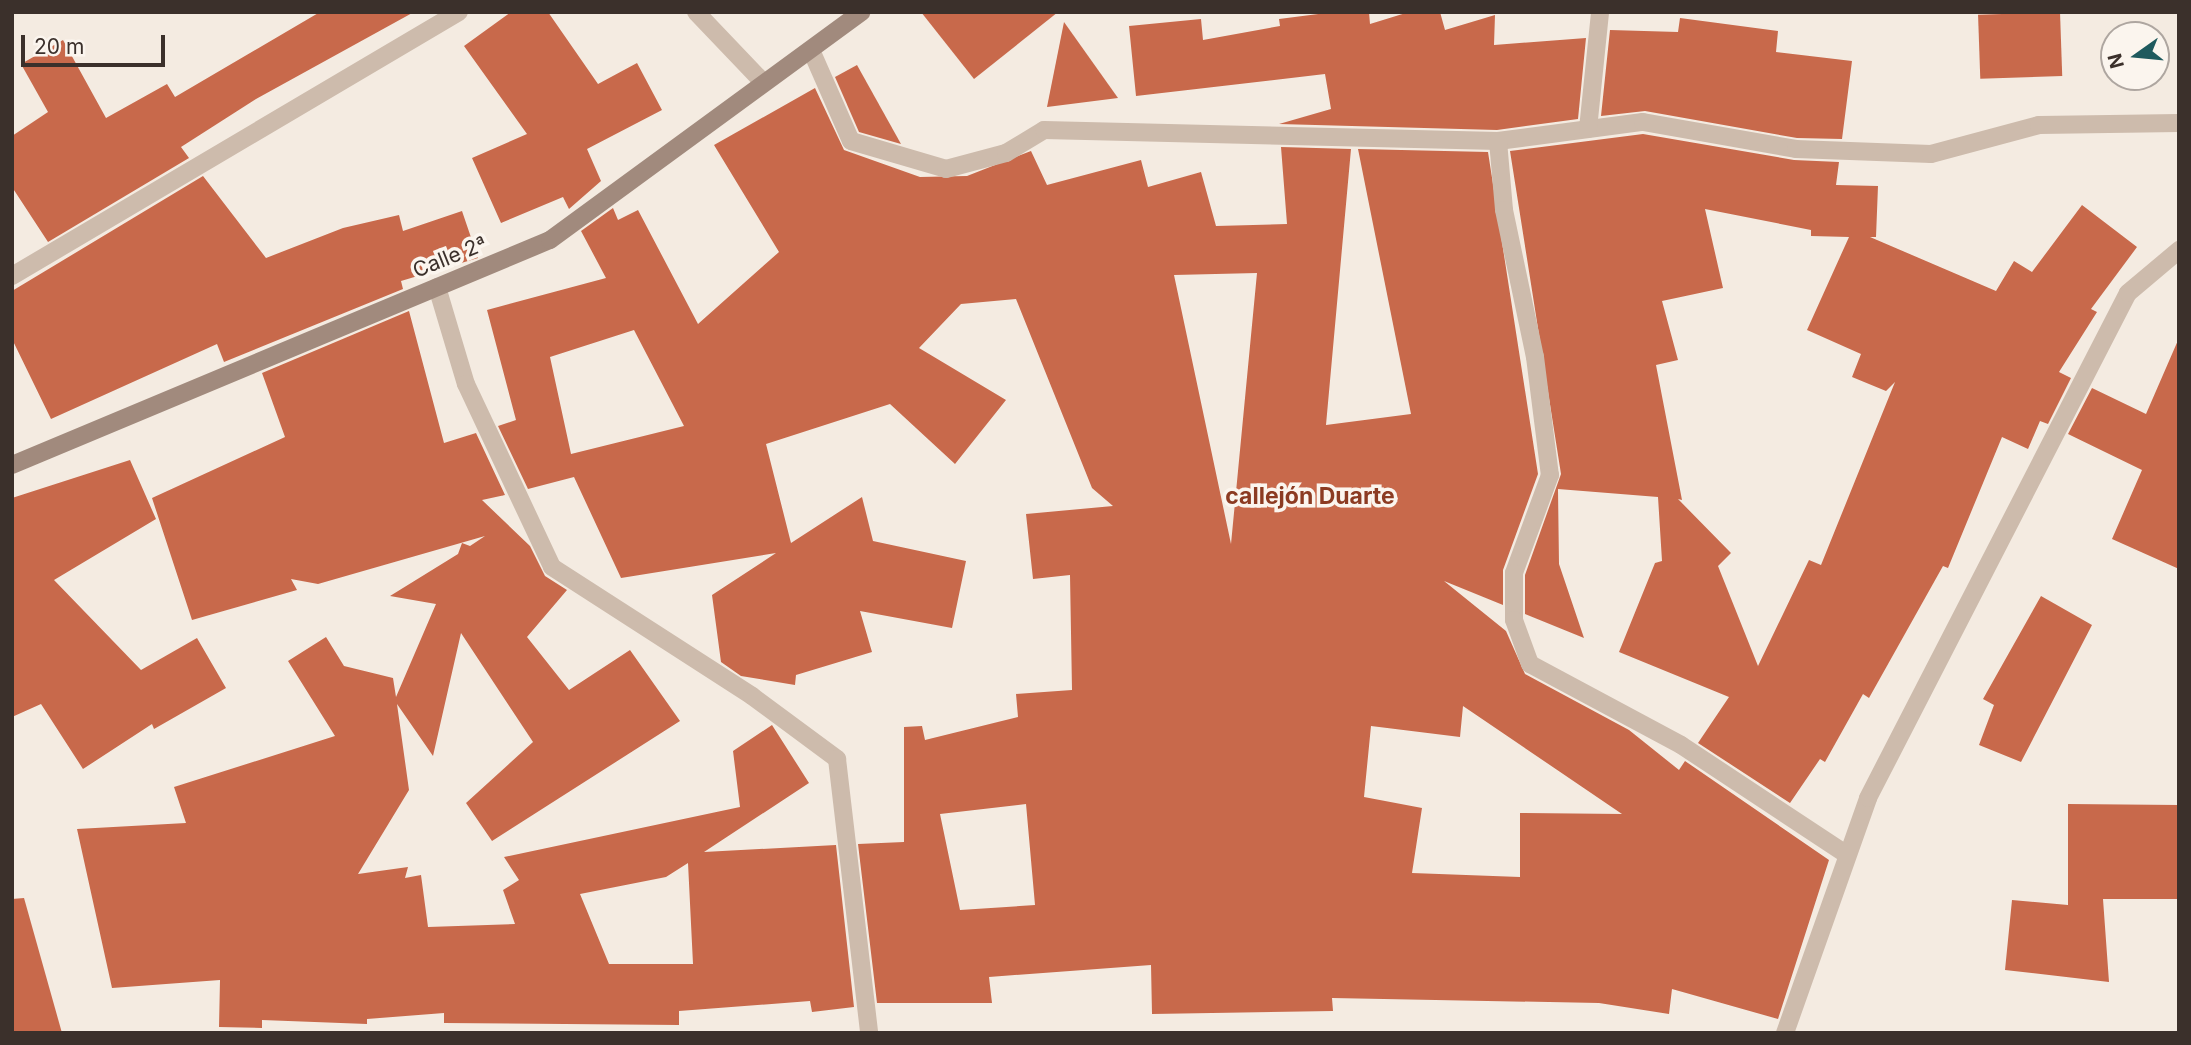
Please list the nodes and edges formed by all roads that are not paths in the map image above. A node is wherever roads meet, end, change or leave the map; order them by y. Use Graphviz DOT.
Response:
graph roads {
  1 [pos="459,12"];
  2 [pos="696,12"];
  3 [pos="861,12"];
  4 [pos="1601,12"];
  5 [pos="811,50"];
  6 [pos="761,80"];
  7 [pos="2179,123"];
  8 [pos="1588,129"];
  9 [pos="1498,141"];
  10 [pos="2179,250"];
  11 [pos="12,276"];
  12 [pos="437,287"];
  13 [pos="12,465"];
  14 [pos="1847,855"];
  15 [pos="869,1033"];
  16 [pos="1784,1033"];
  1 -- 11 [label="street"];
  2 -- 6 [label="street"];
  3 -- 5 [label="main road, Calle 2ª"];
  4 -- 8 [label="street"];
  5 -- 6 [label="main road, Calle 2ª"];
  5 -- 9 [label="street"];
  6 -- 12 [label="main road, Calle 2ª"];
  7 -- 8 [label="street"];
  8 -- 9 [label="street"];
  9 -- 14 [label="street"];
  10 -- 14 [label="street"];
  12 -- 13 [label="main road, Calle 2ª"];
  12 -- 15 [label="street"];
  14 -- 16 [label="street"];
}
